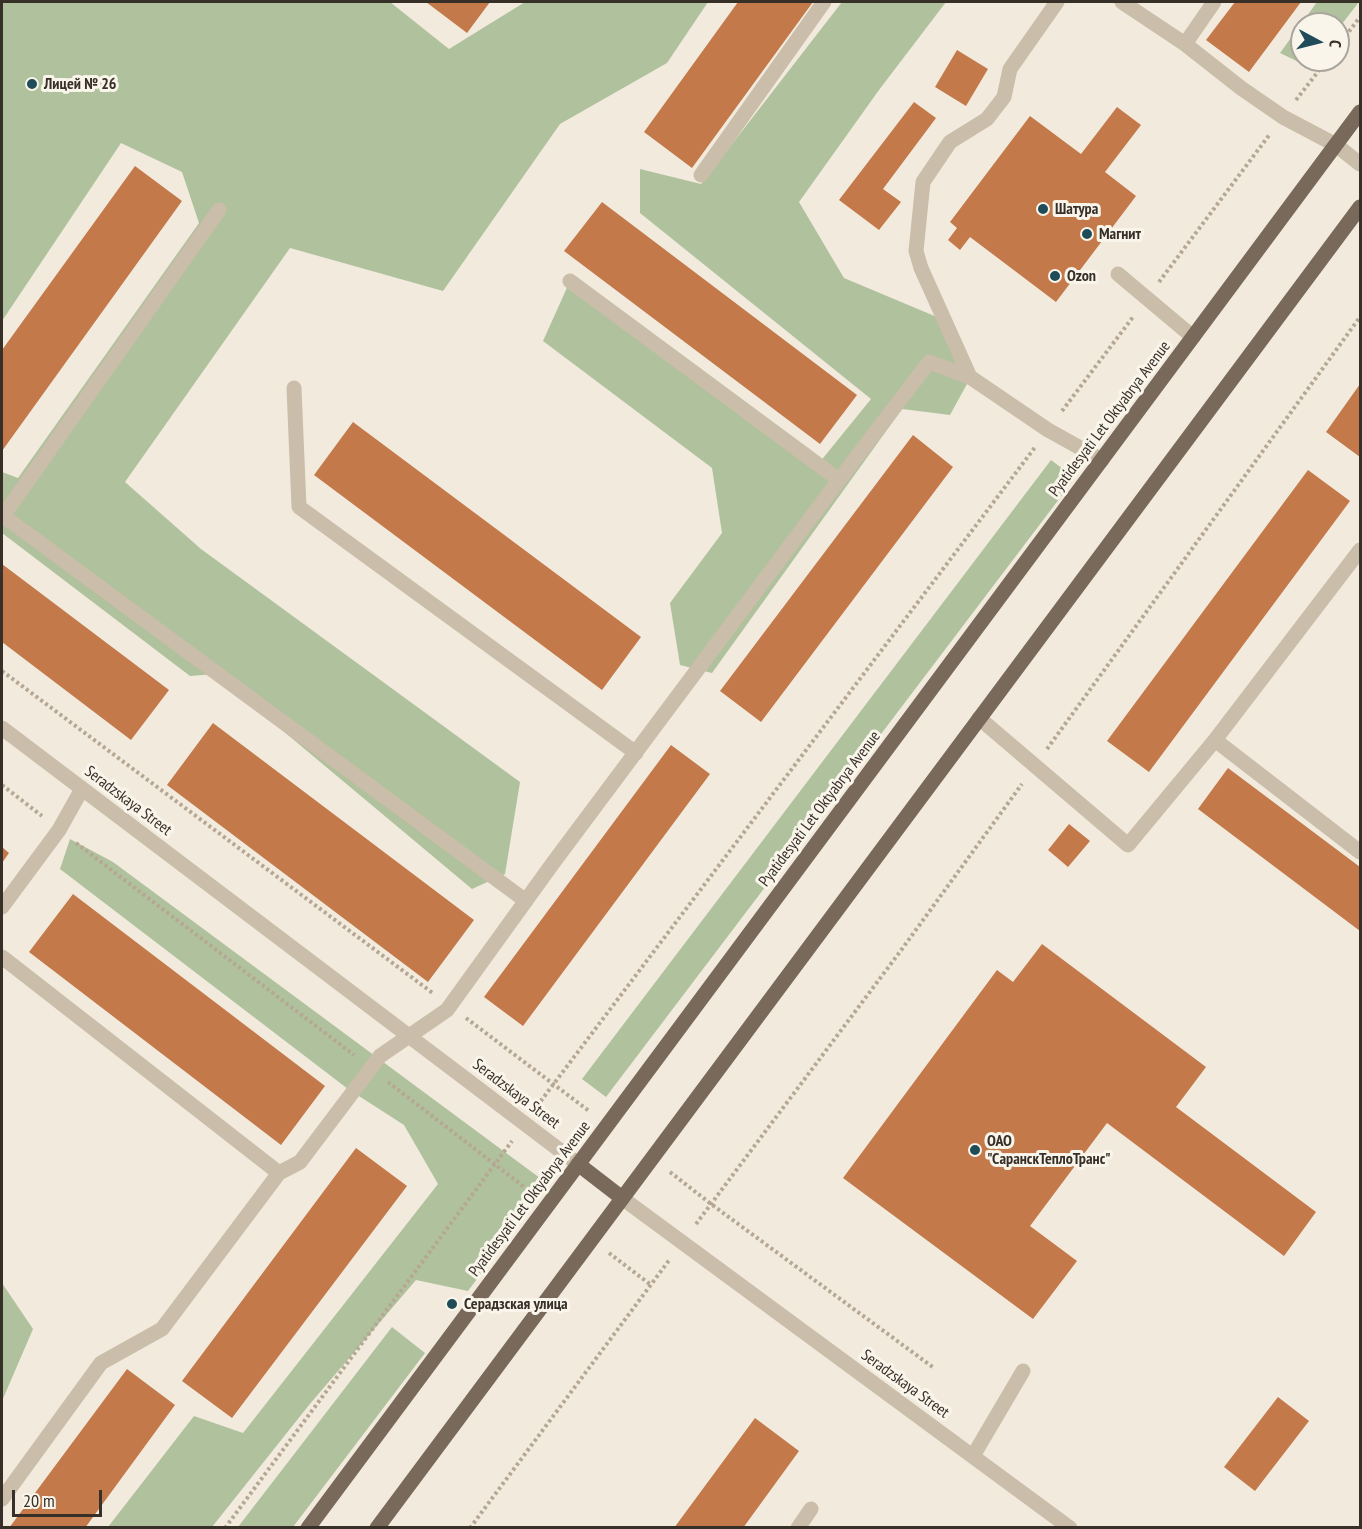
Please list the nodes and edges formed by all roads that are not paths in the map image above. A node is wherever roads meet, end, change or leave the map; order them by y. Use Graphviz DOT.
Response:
graph roads {
  1 [pos="824,2"];
  2 [pos="1057,2"];
  3 [pos="1122,2"];
  4 [pos="1214,2"];
  5 [pos="1185,44"];
  6 [pos="1360,112"];
  7 [pos="1336,145"];
  8 [pos="1360,164"];
  9 [pos="701,175"];
  10 [pos="1360,207"];
  11 [pos="219,210"];
  12 [pos="1118,274"];
  13 [pos="570,281"];
  14 [pos="1193,337"];
  15 [pos="969,377"];
  16 [pos="294,388"];
  17 [pos="1102,460"];
  18 [pos="839,480"];
  19 [pos="2,516"];
  20 [pos="1360,550"];
  21 [pos="979,718"];
  22 [pos="2,728"];
  23 [pos="1215,740"];
  24 [pos="636,753"];
  25 [pos="82,789"];
  26 [pos="1360,852"];
  27 [pos="526,901"];
  28 [pos="2,907"];
  29 [pos="2,957"];
  30 [pos="409,1036"];
  31 [pos="578,1164"];
  32 [pos="279,1173"];
  33 [pos="622,1198"];
  34 [pos="1023,1371"];
  35 [pos="973,1456"];
  36 [pos="2,1499"];
  37 [pos="811,1509"];
  38 [pos="308,1527"];
  39 [pos="377,1527"];
  40 [pos="798,1527"];
  41 [pos="1070,1527"];
  1 -- 9 [label="street"];
  2 -- 15 [label="street"];
  3 -- 5 [label="street"];
  4 -- 5 [label="street"];
  5 -- 7 [label="street"];
  6 -- 7 [label="main road, Pyatidesyati Let Oktyabrya Avenue"];
  7 -- 8 [label="street"];
  7 -- 14 [label="main road, Pyatidesyati Let Oktyabrya Avenue"];
  10 -- 21 [label="main road"];
  11 -- 19 [label="street"];
  12 -- 14 [label="street"];
  13 -- 18 [label="street"];
  14 -- 17 [label="main road, Pyatidesyati Let Oktyabrya Avenue"];
  15 -- 17 [label="street"];
  15 -- 18 [label="street"];
  16 -- 24 [label="street"];
  17 -- 31 [label="main road, Pyatidesyati Let Oktyabrya Avenue"];
  18 -- 24 [label="street"];
  19 -- 27 [label="street"];
  20 -- 23 [label="street"];
  21 -- 23 [label="street"];
  21 -- 33 [label="main road"];
  22 -- 25 [label="street, Seradzskaya Street"];
  23 -- 26 [label="street"];
  24 -- 27 [label="street"];
  25 -- 28 [label="street"];
  25 -- 30 [label="street, Seradzskaya Street"];
  27 -- 30 [label="street"];
  29 -- 32 [label="street"];
  30 -- 31 [label="street, Seradzskaya Street"];
  30 -- 32 [label="street"];
  31 -- 33 [label="main road, Seradzskaya Street"];
  31 -- 38 [label="main road, Pyatidesyati Let Oktyabrya Avenue"];
  32 -- 36 [label="street"];
  33 -- 35 [label="street, Seradzskaya Street"];
  33 -- 39 [label="main road"];
  34 -- 35 [label="street"];
  35 -- 41 [label="street, Seradzskaya Street"];
  37 -- 40 [label="street"];
}
